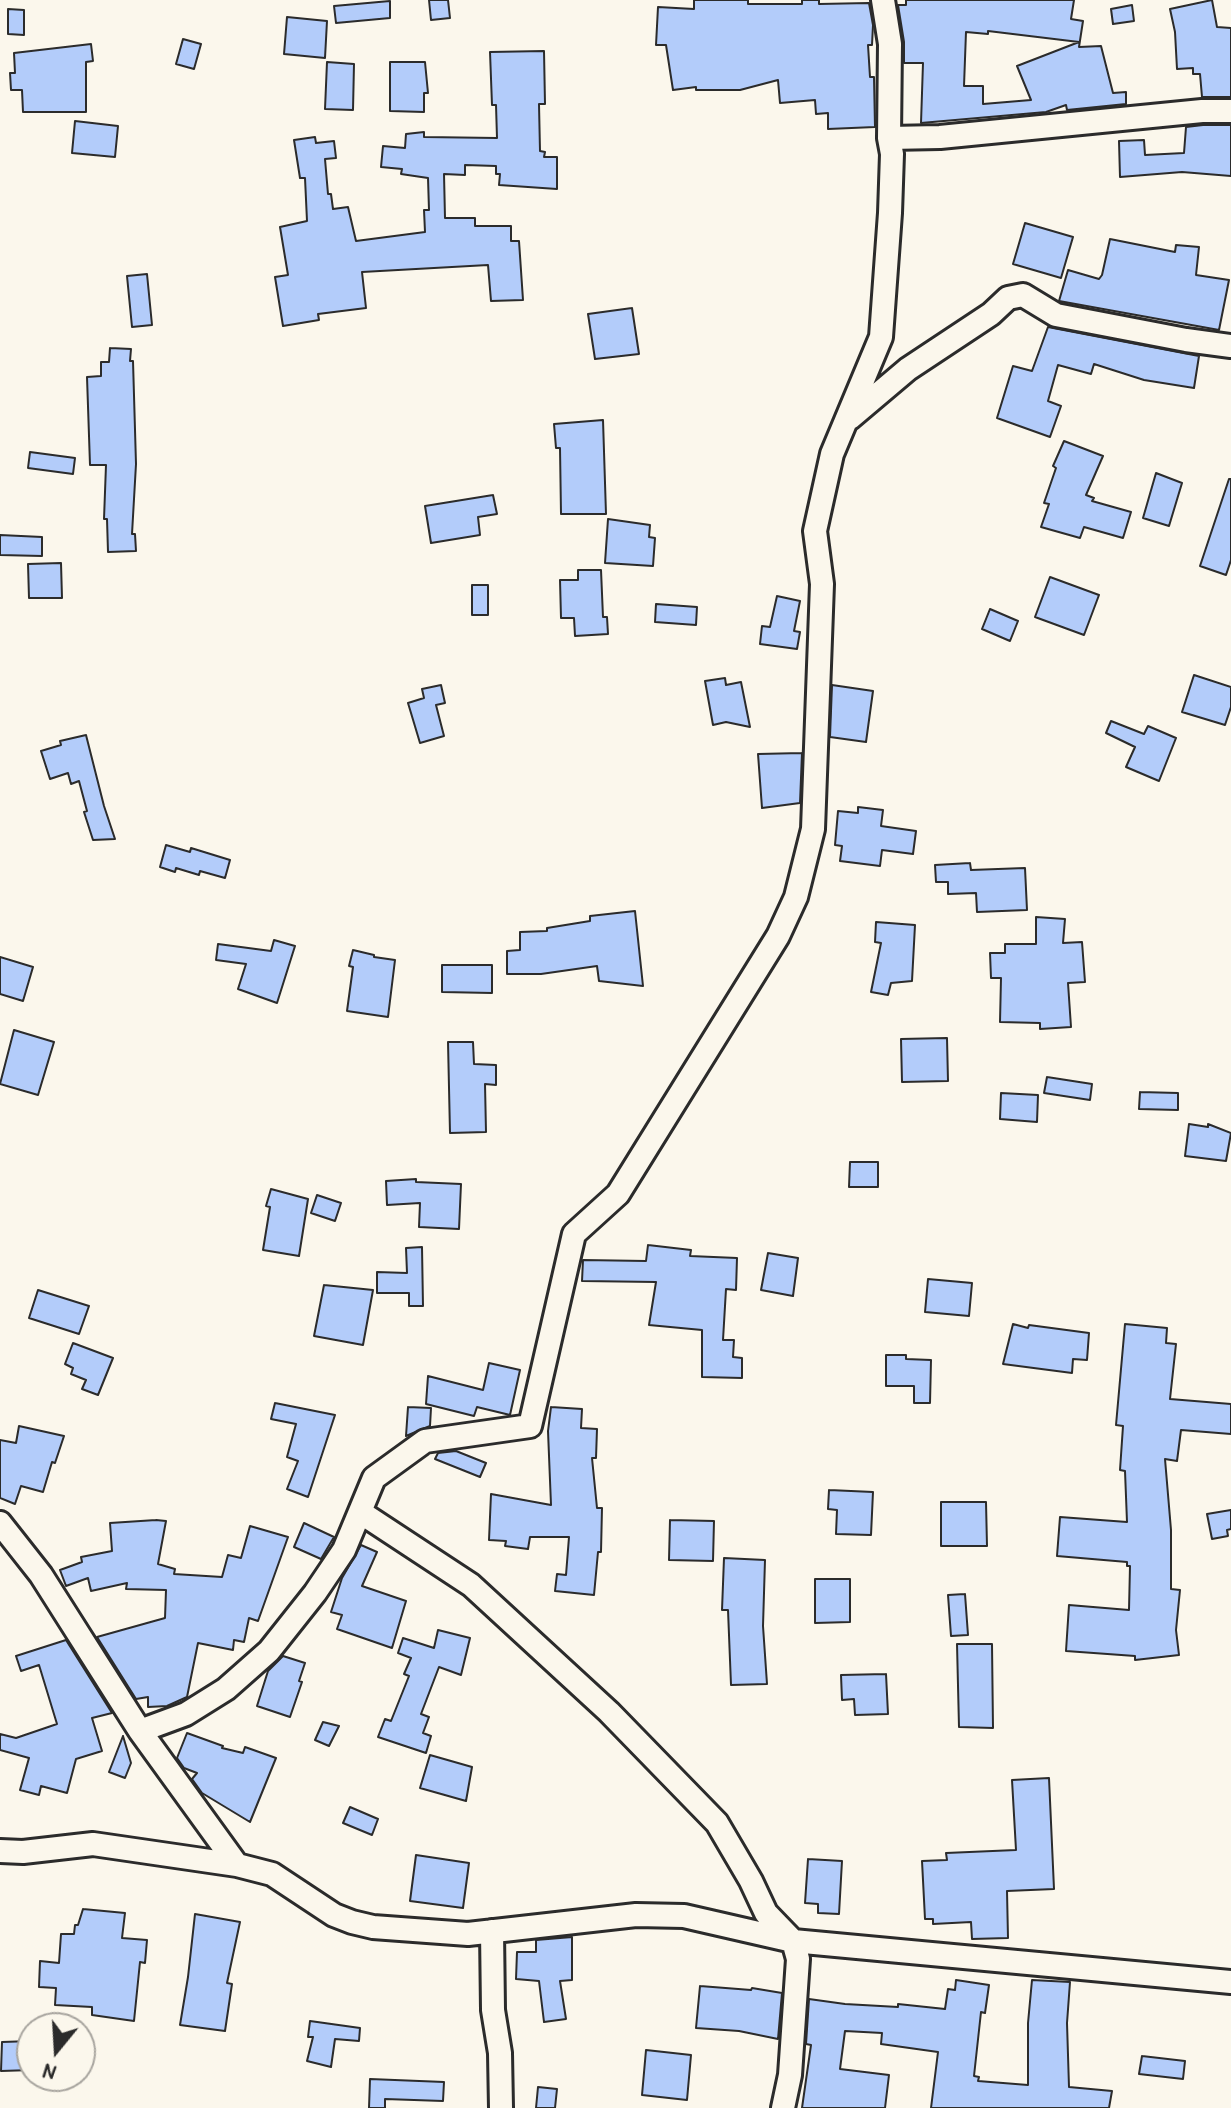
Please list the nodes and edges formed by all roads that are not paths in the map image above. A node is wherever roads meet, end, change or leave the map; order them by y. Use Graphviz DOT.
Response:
graph roads {
  1 [pos="883,0"];
  2 [pos="1231,111"];
  3 [pos="889,138"];
  4 [pos="1231,346"];
  5 [pos="845,422"];
  6 [pos="360,1512"];
  7 [pos="0,1523"];
  8 [pos="140,1731"];
  9 [pos="0,1851"];
  10 [pos="237,1865"];
  11 [pos="492,1931"];
  12 [pos="793,1941"];
  13 [pos="1231,1982"];
  14 [pos="501,2108"];
  15 [pos="783,2108"];
  1 -- 3 [label="street"];
  2 -- 3 [label="street"];
  3 -- 5 [label="street"];
  4 -- 5 [label="street"];
  5 -- 6 [label="street"];
  6 -- 8 [label="street"];
  6 -- 12 [label="street"];
  7 -- 8 [label="street"];
  8 -- 10 [label="street"];
  9 -- 10 [label="street"];
  10 -- 11 [label="street"];
  11 -- 12 [label="street"];
  11 -- 14 [label="street"];
  12 -- 13 [label="street"];
  12 -- 15 [label="street"];
}
